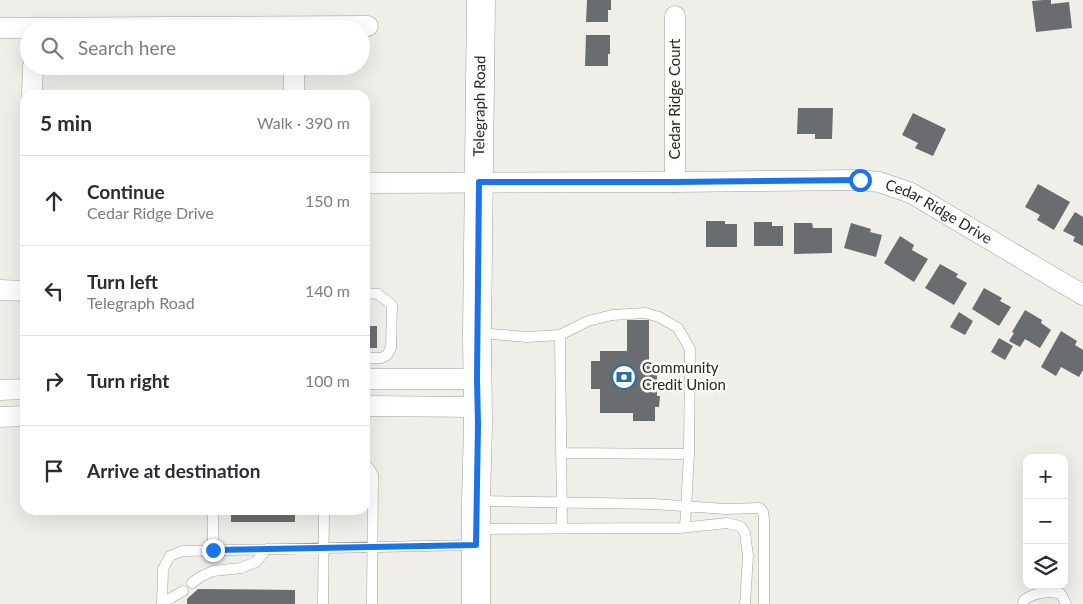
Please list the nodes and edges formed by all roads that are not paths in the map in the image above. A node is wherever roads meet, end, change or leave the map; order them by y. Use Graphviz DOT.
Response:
graph roads {
  1 [pos="481,0"];
  2 [pos="675,16"];
  3 [pos="0,28"];
  4 [pos="20,28"];
  5 [pos="33,75"];
  6 [pos="294,75"];
  7 [pos="32,90"];
  8 [pos="294,90"];
  9 [pos="479,182"];
  10 [pos="675,182"];
  11 [pos="370,183"];
  12 [pos="0,290"];
  13 [pos="20,291"];
  14 [pos="370,293"];
  15 [pos="1083,295"];
  16 [pos="477,333"];
  17 [pos="560,335"];
  18 [pos="370,358"];
  19 [pos="370,379"];
  20 [pos="477,379"];
  21 [pos="0,390"];
  22 [pos="20,390"];
  23 [pos="370,406"];
  24 [pos="478,407"];
  25 [pos="20,416"];
  26 [pos="0,417"];
  27 [pos="561,453"];
  28 [pos="689,454"];
  29 [pos="370,471"];
  30 [pos="476,500"];
  31 [pos="562,502"];
  32 [pos="686,506"];
  33 [pos="213,515"];
  34 [pos="324,515"];
  35 [pos="685,527"];
  36 [pos="562,528"];
  37 [pos="476,537"];
  38 [pos="373,547"];
  39 [pos="324,548"];
  40 [pos="267,549"];
  41 [pos="213,550"];
  42 [pos="192,583"];
  43 [pos="183,591"];
  44 [pos="162,604"];
  45 [pos="323,604"];
  46 [pos="372,604"];
  47 [pos="476,604"];
  48 [pos="745,604"];
  49 [pos="764,604"];
  50 [pos="1023,604"];
  51 [pos="1066,604"];
  1 -- 9 [label="main road, Telegraph Road"];
  2 -- 10 [label="street, Cedar Ridge Court"];
  3 -- 4 [label="street"];
  5 -- 7 [label="street"];
  6 -- 8 [label="street"];
  9 -- 10 [label="street, Cedar Ridge Drive"];
  9 -- 11 [label="street, Cedar Ridge Drive"];
  9 -- 16 [label="main road, Telegraph Road"];
  10 -- 15 [label="street, Cedar Ridge Drive"];
  12 -- 13 [label="street"];
  14 -- 18 [label="lane"];
  16 -- 17 [label="lane"];
  16 -- 20 [label="main road, Telegraph Road"];
  17 -- 27 [label="lane"];
  17 -- 28 [label="lane"];
  19 -- 20 [label="street"];
  20 -- 24 [label="main road, Telegraph Road"];
  21 -- 22 [label="street"];
  23 -- 24 [label="street"];
  24 -- 30 [label="main road, Telegraph Road"];
  25 -- 26 [label="street"];
  27 -- 28 [label="lane"];
  27 -- 31 [label="lane"];
  28 -- 32 [label="lane"];
  29 -- 38 [label="lane"];
  30 -- 31 [label="lane"];
  30 -- 37 [label="main road, Telegraph Road"];
  31 -- 32 [label="lane"];
  31 -- 36 [label="lane"];
  32 -- 35 [label="lane"];
  32 -- 49 [label="lane"];
  33 -- 41 [label="lane"];
  34 -- 39 [label="lane"];
  35 -- 36 [label="lane"];
  35 -- 48 [label="lane"];
  36 -- 37 [label="lane"];
  37 -- 38 [label="lane"];
  37 -- 47 [label="main road, Telegraph Road"];
  38 -- 39 [label="lane"];
  38 -- 46 [label="lane"];
  39 -- 40 [label="lane"];
  39 -- 45 [label="lane"];
  40 -- 41 [label="lane"];
  40 -- 42 [label="lane"];
  41 -- 44 [label="lane"];
  43 -- 44 [label="lane"];
  50 -- 51 [label="lane"];
}
